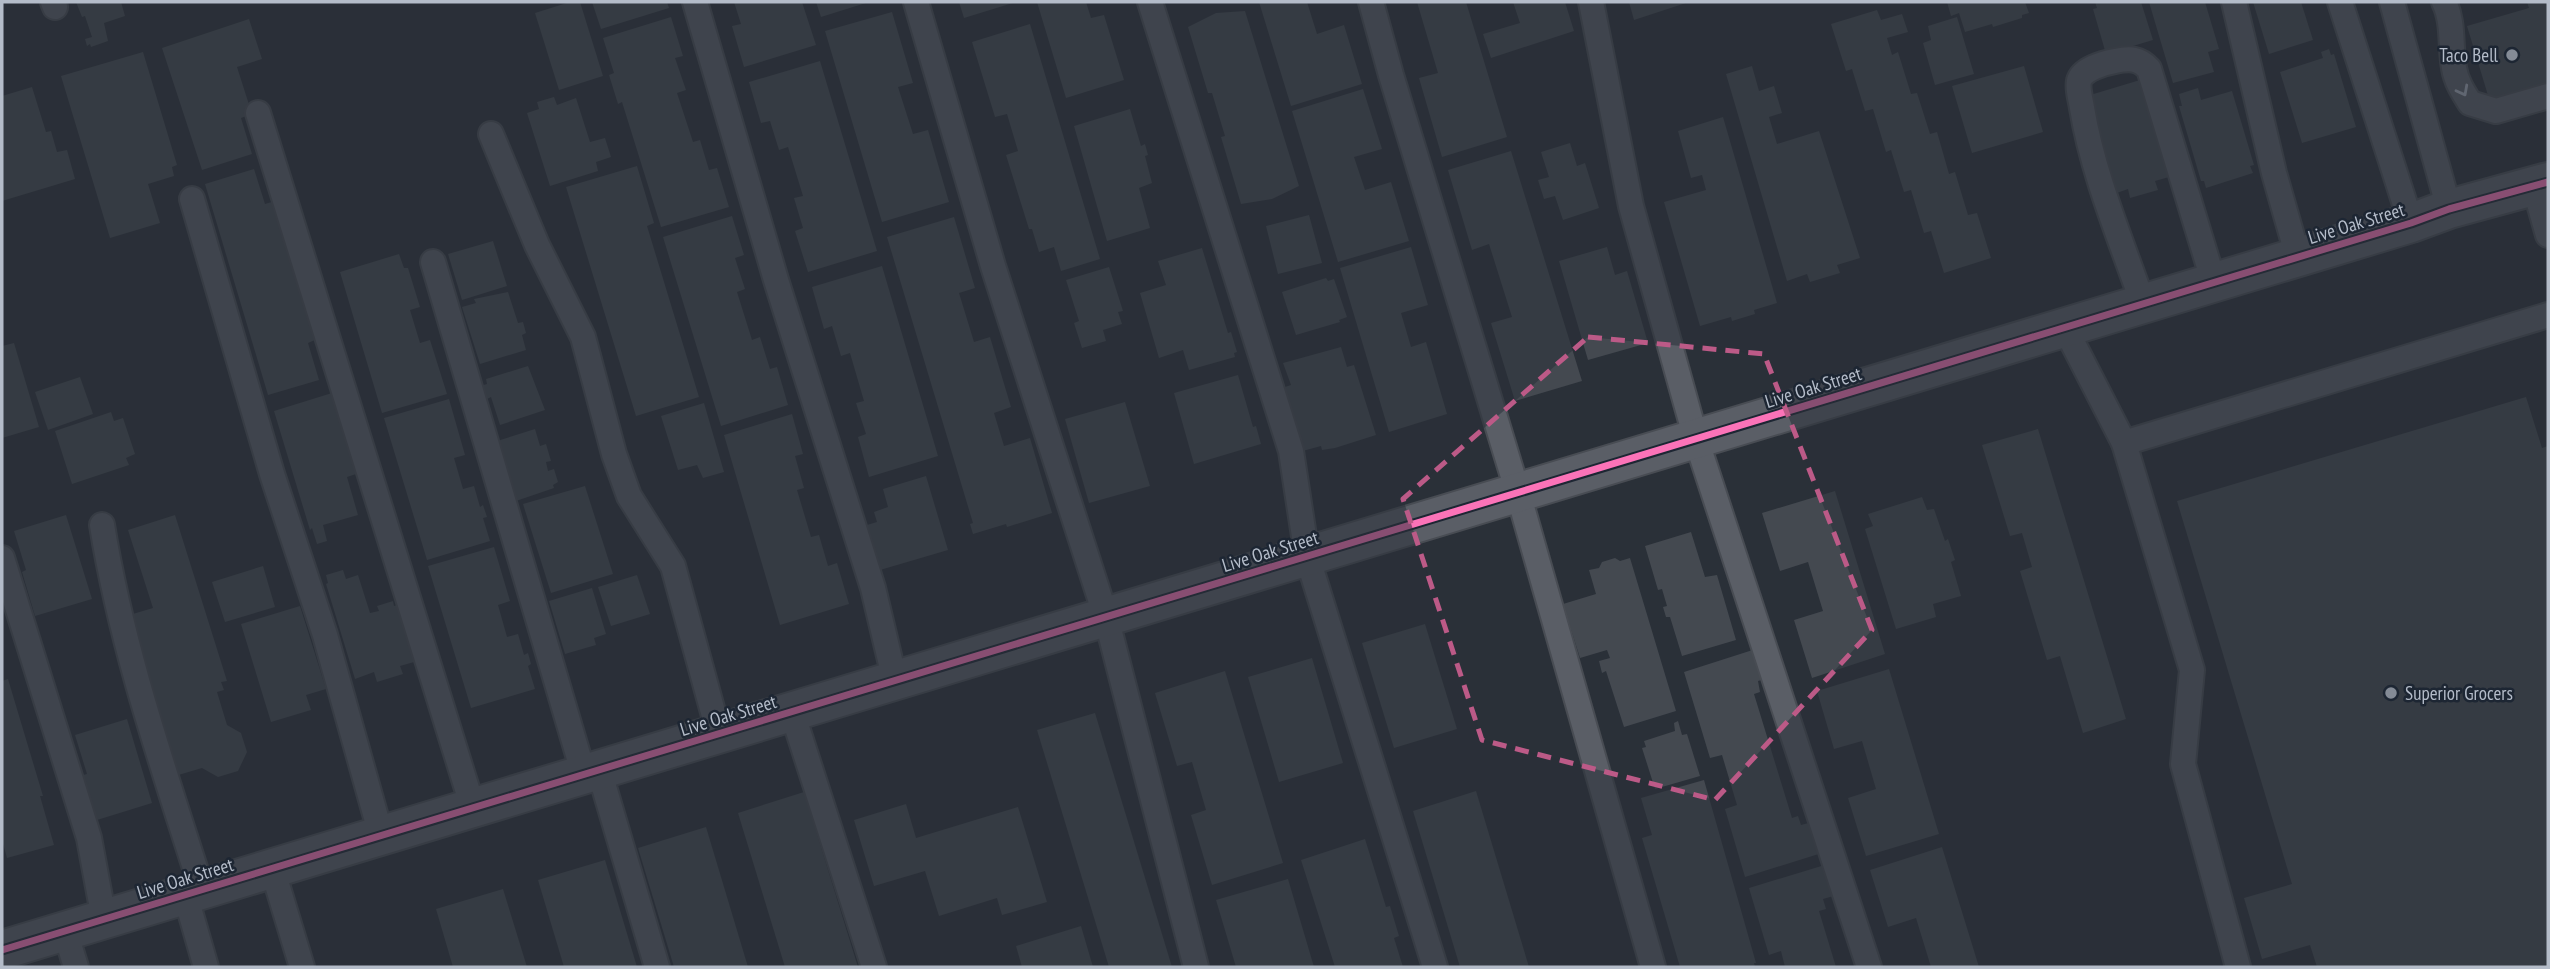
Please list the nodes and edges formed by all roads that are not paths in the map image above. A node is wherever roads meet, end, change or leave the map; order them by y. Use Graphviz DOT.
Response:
graph roads {
  1 [pos="695,2"];
  2 [pos="916,2"];
  3 [pos="1150,2"];
  4 [pos="1371,2"];
  5 [pos="1591,2"];
  6 [pos="2235,2"];
  7 [pos="2340,2"];
  8 [pos="2392,2"];
  9 [pos="2444,2"];
  10 [pos="2548,96"];
  11 [pos="258,113"];
  12 [pos="491,134"];
  13 [pos="2541,184"];
  14 [pos="192,199"];
  15 [pos="2449,209"];
  16 [pos="2411,223"];
  17 [pos="2548,235"];
  18 [pos="2298,257"];
  19 [pos="433,262"];
  20 [pos="2214,283"];
  21 [pos="2143,304"];
  22 [pos="2548,315"];
  23 [pos="2065,328"];
  24 [pos="1696,439"];
  25 [pos="2124,443"];
  26 [pos="1518,493"];
  27 [pos="102,525"];
  28 [pos="1307,556"];
  29 [pos="2,558"];
  30 [pos="1106,617"];
  31 [pos="895,681"];
  32 [pos="792,712"];
  33 [pos="719,734"];
  34 [pos="591,772"];
  35 [pos="473,808"];
  36 [pos="381,835"];
  37 [pos="272,869"];
  38 [pos="193,892"];
  39 [pos="104,919"];
  40 [pos="65,931"];
  41 [pos="2,950"];
  42 [pos="76,967"];
  43 [pos="206,967"];
  44 [pos="302,967"];
  45 [pos="657,967"];
  46 [pos="874,967"];
  47 [pos="1196,967"];
  48 [pos="1435,967"];
  49 [pos="1653,967"];
  50 [pos="1869,967"];
  51 [pos="2238,967"];
  1 -- 31 [label="lane"];
  2 -- 30 [label="lane"];
  3 -- 28 [label="lane"];
  4 -- 26 [label="lane"];
  5 -- 24 [label="lane"];
  6 -- 18 [label="lane"];
  7 -- 16 [label="lane"];
  8 -- 15 [label="lane"];
  9 -- 10 [label="lane, one-way"];
  11 -- 35 [label="lane"];
  12 -- 33 [label="lane"];
  13 -- 15 [label="street, Live Oak Street"];
  13 -- 17 [label="lane"];
  14 -- 36 [label="lane"];
  15 -- 16 [label="street, Live Oak Street"];
  16 -- 18 [label="street, Live Oak Street"];
  18 -- 20 [label="street, Live Oak Street"];
  19 -- 34 [label="lane"];
  20 -- 21 [label="street, Live Oak Street"];
  20 -- 21 [label="lane"];
  21 -- 23 [label="street, Live Oak Street"];
  22 -- 25 [label="lane"];
  23 -- 24 [label="street, Live Oak Street"];
  23 -- 25 [label="lane"];
  24 -- 26 [label="street, Live Oak Street"];
  24 -- 50 [label="lane"];
  25 -- 51 [label="lane"];
  26 -- 28 [label="street, Live Oak Street"];
  26 -- 49 [label="lane"];
  27 -- 38 [label="lane"];
  28 -- 30 [label="street, Live Oak Street"];
  28 -- 48 [label="lane"];
  29 -- 39 [label="lane"];
  30 -- 31 [label="street, Live Oak Street"];
  30 -- 47 [label="lane"];
  31 -- 32 [label="street, Live Oak Street"];
  32 -- 33 [label="street, Live Oak Street"];
  32 -- 46 [label="lane"];
  33 -- 34 [label="street, Live Oak Street"];
  34 -- 35 [label="street, Live Oak Street"];
  34 -- 45 [label="lane"];
  35 -- 36 [label="street, Live Oak Street"];
  36 -- 37 [label="street, Live Oak Street"];
  37 -- 38 [label="street, Live Oak Street"];
  37 -- 44 [label="lane"];
  38 -- 39 [label="street, Live Oak Street"];
  38 -- 43 [label="lane"];
  39 -- 40 [label="street, Live Oak Street"];
  40 -- 41 [label="street, Live Oak Street"];
  40 -- 42 [label="lane"];
}
